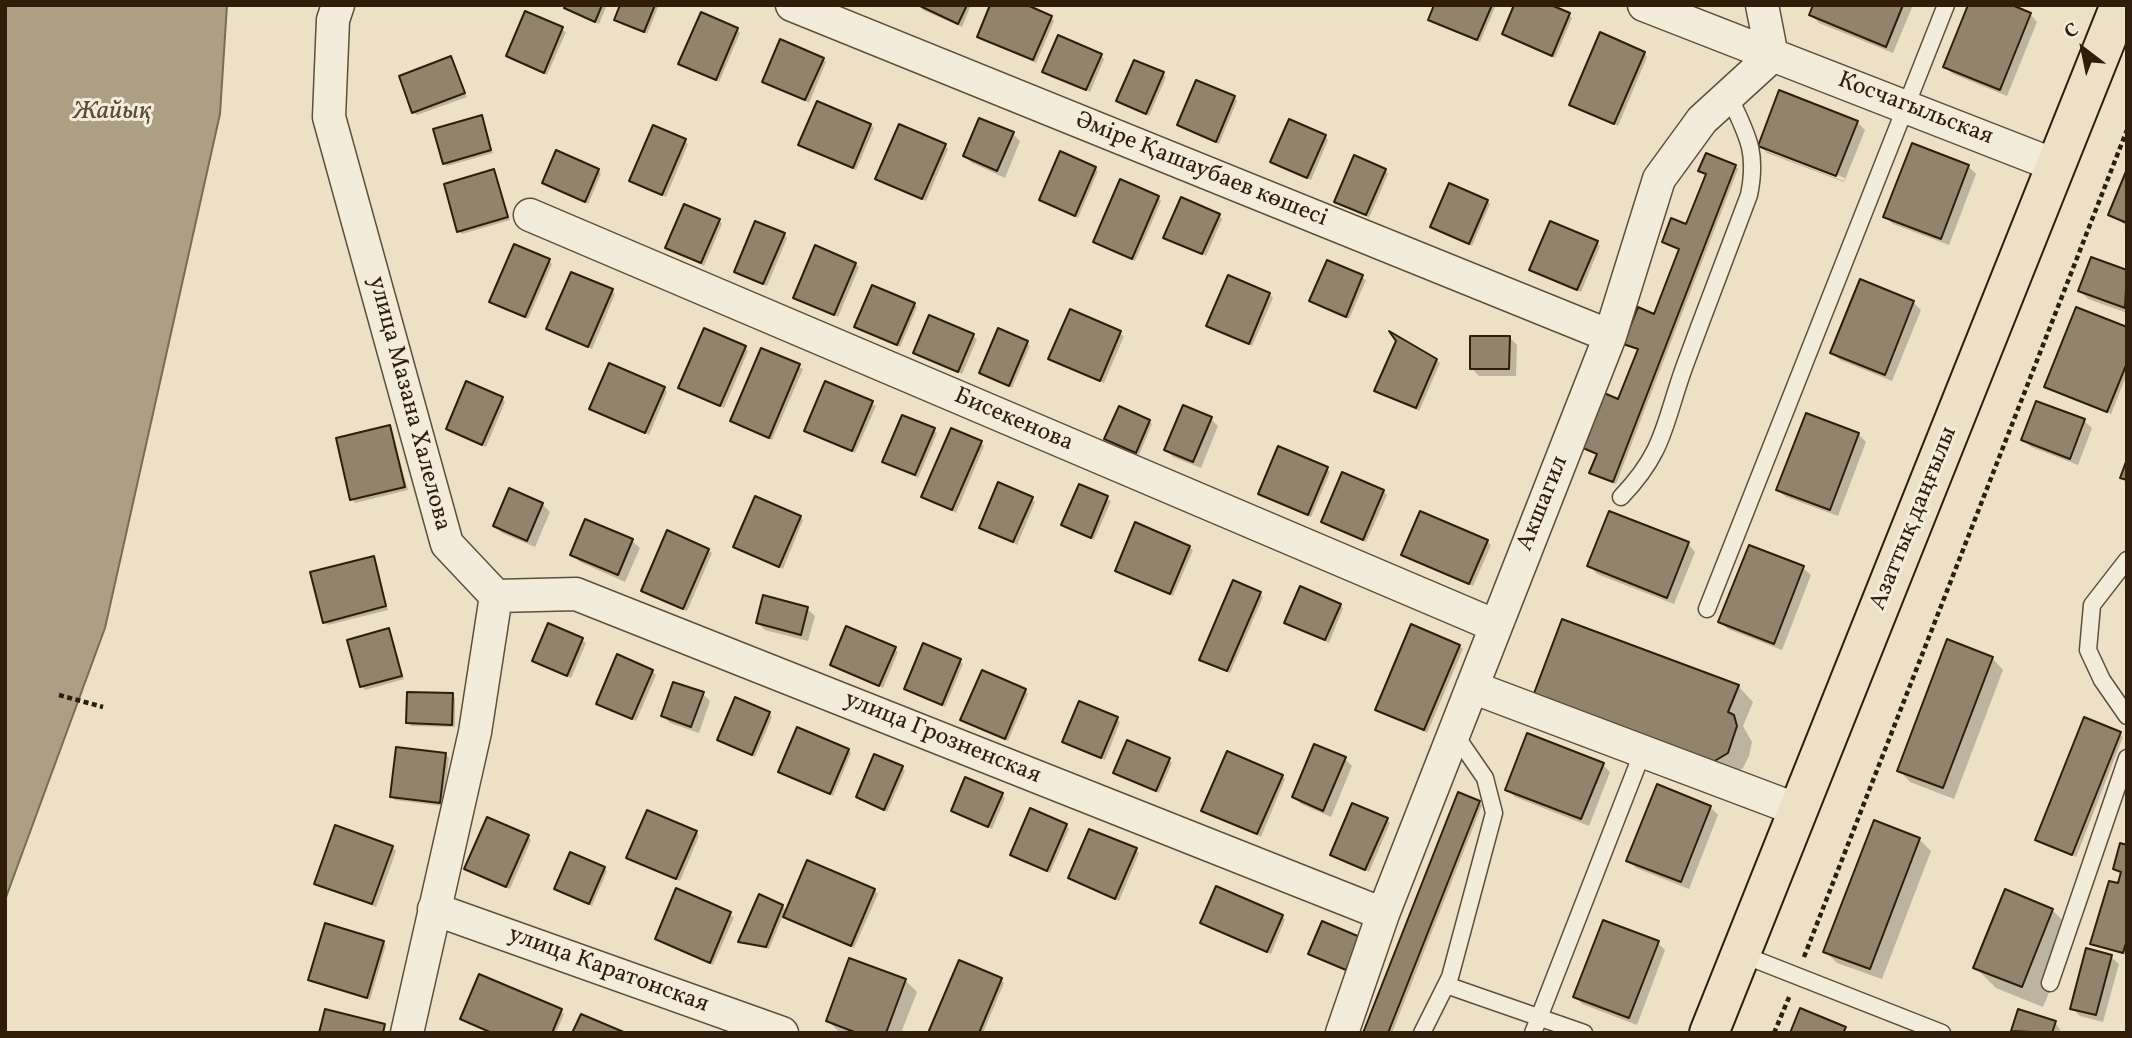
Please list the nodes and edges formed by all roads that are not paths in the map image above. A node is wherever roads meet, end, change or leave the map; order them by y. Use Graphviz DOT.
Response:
graph roads {
  1 [pos="338,5"];
  2 [pos="792,5"];
  3 [pos="1644,5"];
  4 [pos="1762,5"];
  5 [pos="1946,5"];
  6 [pos="2120,5"];
  7 [pos="1772,56"];
  8 [pos="1728,96"];
  9 [pos="1906,106"];
  10 [pos="2057,166"];
  11 [pos="530,215"];
  12 [pos="1610,336"];
  13 [pos="1621,497"];
  14 [pos="2127,560"];
  15 [pos="496,596"];
  16 [pos="1707,610"];
  17 [pos="1496,626"];
  18 [pos="1472,687"];
  19 [pos="2127,716"];
  20 [pos="1454,733"];
  21 [pos="1643,751"];
  22 [pos="2127,758"];
  23 [pos="1798,810"];
  24 [pos="434,909"];
  25 [pos="1382,914"];
  26 [pos="1741,954"];
  27 [pos="2050,984"];
  28 [pos="1446,985"];
  29 [pos="1536,1025"];
  30 [pos="1915,1028"];
  31 [pos="407,1033"];
  32 [pos="782,1033"];
  33 [pos="1342,1033"];
  34 [pos="1422,1033"];
  35 [pos="1584,1033"];
  36 [pos="1709,1033"];
  37 [pos="1942,1033"];
  1 -- 15 [label="street, улица Мазана Халелова"];
  2 -- 12 [label="street, Әміре Қашаубаев көшесі"];
  3 -- 7 [label="street, Косчагыльская"];
  4 -- 7 [label="street"];
  5 -- 9 [label="lane"];
  6 -- 10 [label="main road, Азаттық даңғылы"];
  7 -- 8 [label="street, Акшагил"];
  7 -- 9 [label="street, Косчагыльская"];
  8 -- 12 [label="street, Акшагил"];
  8 -- 13 [label="lane"];
  9 -- 10 [label="street, Косчагыльская"];
  9 -- 16 [label="lane"];
  10 -- 23 [label="main road, Азаттық даңғылы"];
  11 -- 17 [label="street, Бисекенова"];
  12 -- 17 [label="street, Акшагил"];
  14 -- 19 [label="lane"];
  15 -- 24 [label="street"];
  15 -- 25 [label="street, улица Грозненская"];
  17 -- 18 [label="street, Акшагил"];
  18 -- 20 [label="street, Акшагил"];
  18 -- 21 [label="street"];
  20 -- 25 [label="street, Акшагил"];
  20 -- 28 [label="lane"];
  21 -- 23 [label="street"];
  21 -- 29 [label="lane"];
  22 -- 27 [label="lane"];
  23 -- 26 [label="main road, Азаттық даңғылы"];
  24 -- 31 [label="street"];
  24 -- 32 [label="street, улица Каратонская"];
  25 -- 33 [label="street, Акшагил"];
  26 -- 30 [label="lane"];
  26 -- 36 [label="main road, Азаттық даңғылы"];
  28 -- 29 [label="lane"];
  28 -- 34 [label="lane"];
  29 -- 35 [label="lane"];
  30 -- 37 [label="lane"];
}
